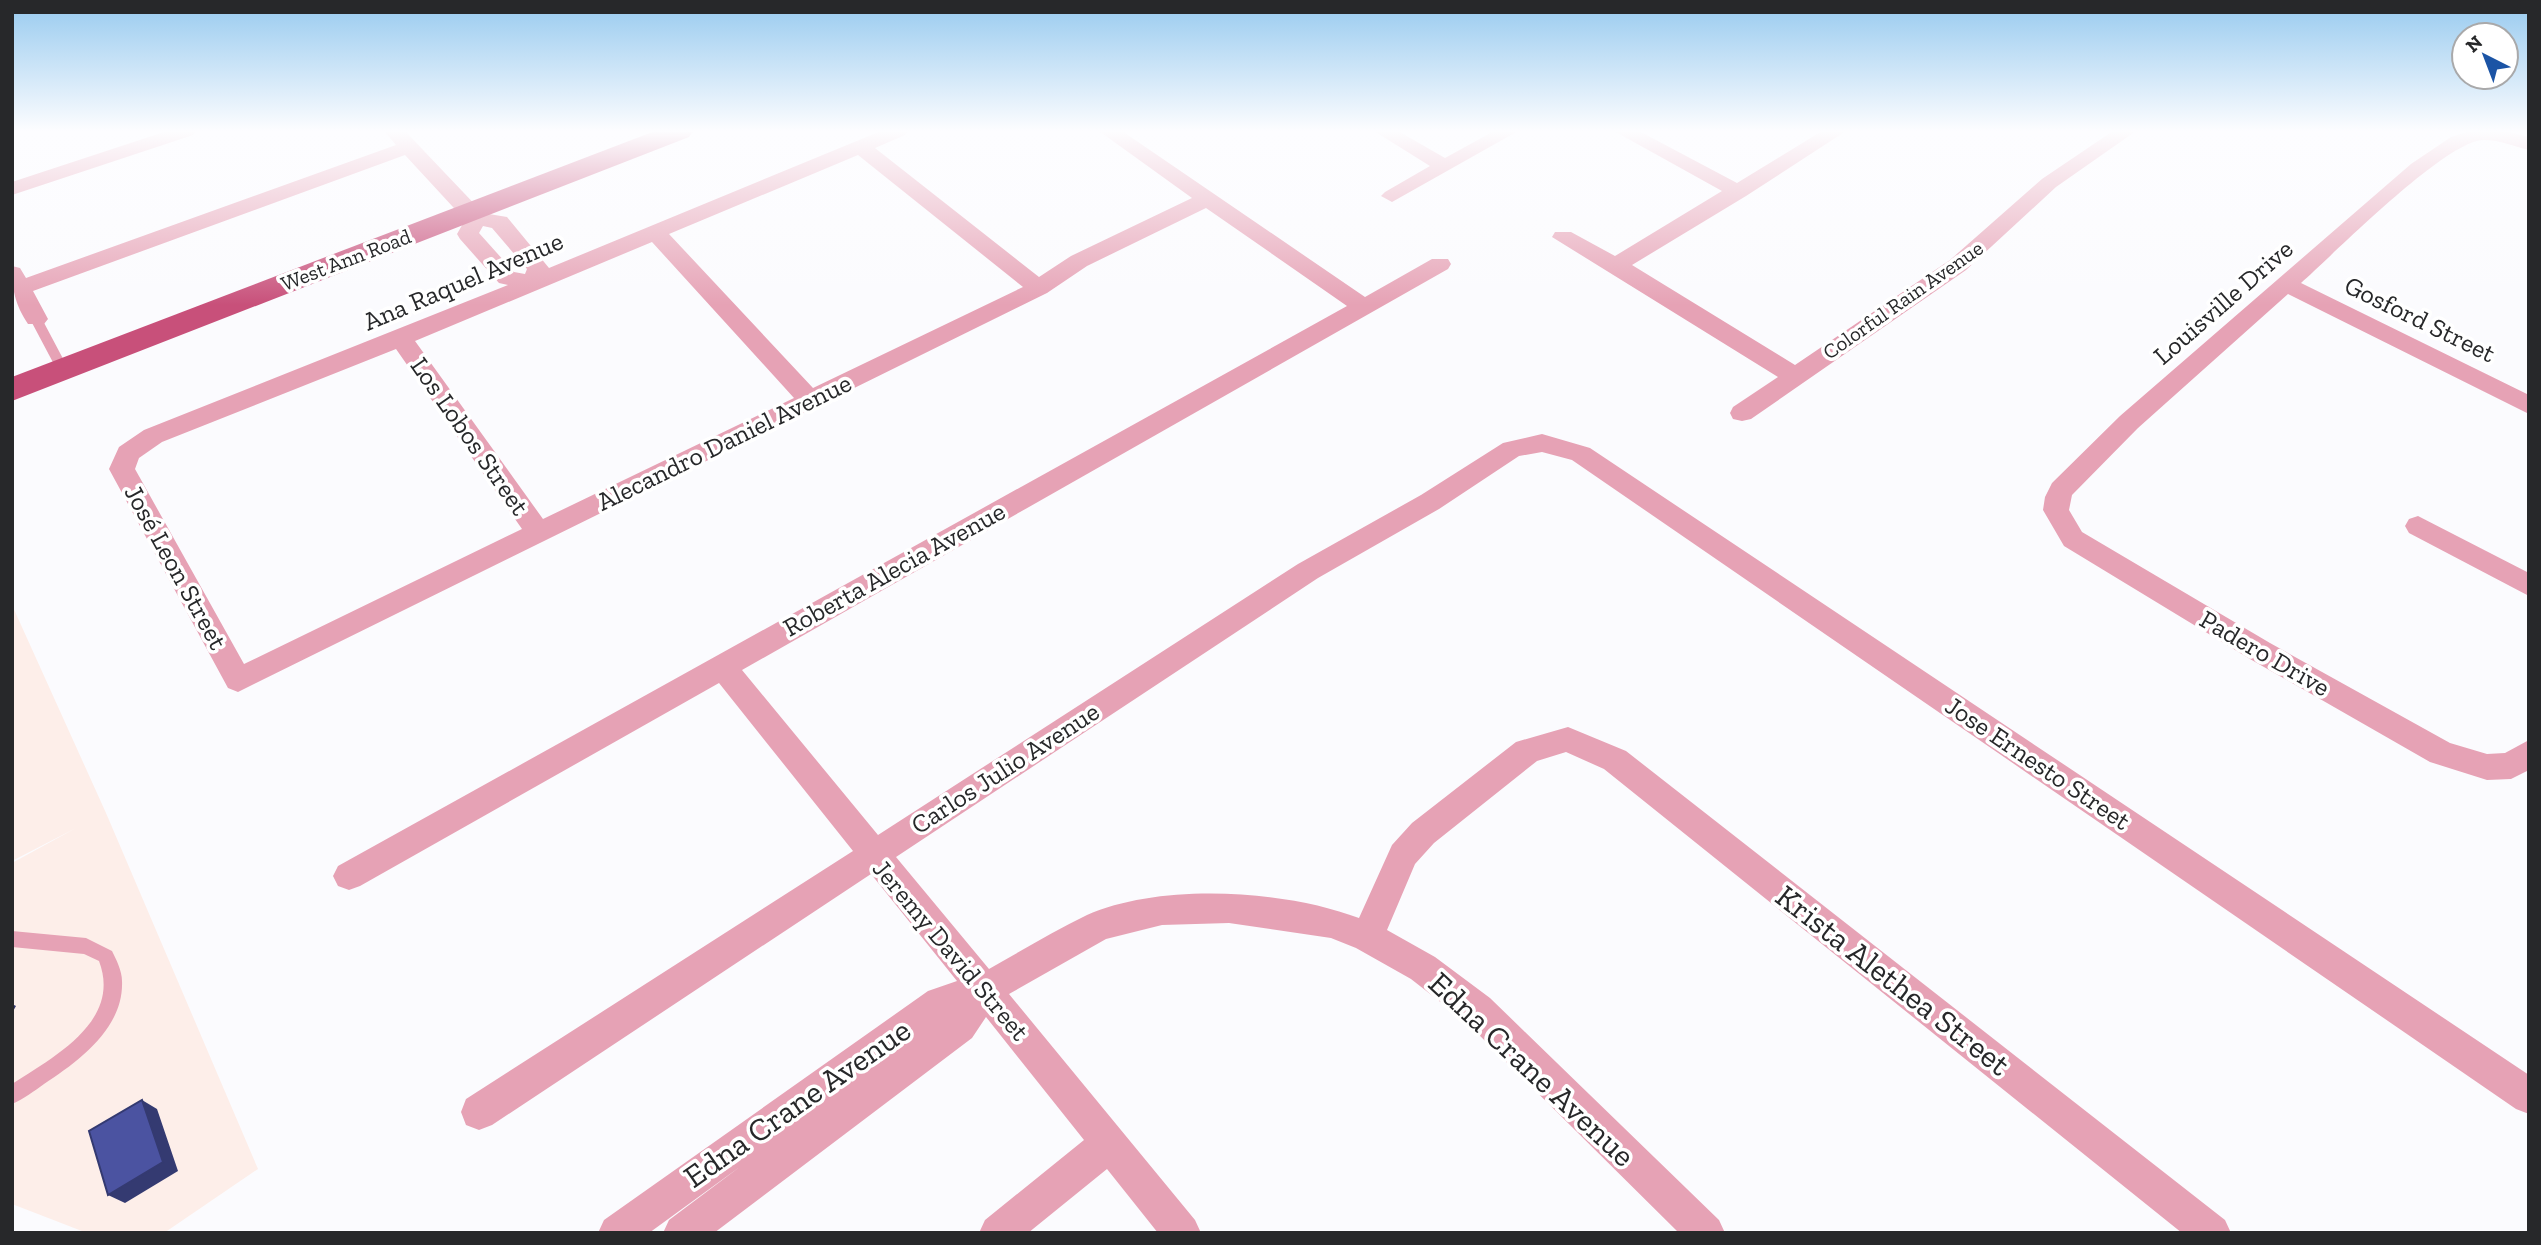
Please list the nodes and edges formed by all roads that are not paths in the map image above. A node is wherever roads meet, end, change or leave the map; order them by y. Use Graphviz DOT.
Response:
graph roads {
  1 [pos="286,189"];
  2 [pos="448,189"];
  3 [pos="538,189"];
  4 [pos="756,189"];
  5 [pos="914,189"];
  6 [pos="1193,189"];
  7 [pos="1404,189"];
  8 [pos="1734,189"];
  9 [pos="1744,189"];
  10 [pos="2042,189"];
  11 [pos="2394,189"];
  12 [pos="1739,192"];
  13 [pos="1392,196"];
  14 [pos="1207,199"];
  15 [pos="473,216"];
  16 [pos="654,231"];
  17 [pos="1563,237"];
  18 [pos="1440,264"];
  19 [pos="1615,266"];
  20 [pos="16,281"];
  21 [pos="533,282"];
  22 [pos="2285,284"];
  23 [pos="1039,288"];
  24 [pos="1364,307"];
  25 [pos="37,319"];
  26 [pos="401,338"];
  27 [pos="63,370"];
  28 [pos="1796,376"];
  29 [pos="12,390"];
  30 [pos="810,400"];
  31 [pos="2529,406"];
  32 [pos="1742,413"];
  33 [pos="1542,443"];
  34 [pos="128,453"];
  35 [pos="2056,517"];
  36 [pos="2418,526"];
  37 [pos="539,533"];
  38 [pos="2529,586"];
  39 [pos="722,666"];
  40 [pos="238,680"];
  41 [pos="2529,754"];
  42 [pos="872,854"];
  43 [pos="349,876"];
  44 [pos="1368,937"];
  45 [pos="12,939"];
  46 [pos="985,989"];
  47 [pos="12,1095"];
  48 [pos="2529,1096"];
  49 [pos="479,1112"];
  50 [pos="1108,1143"];
  51 [pos="617,1233"];
  52 [pos="682,1233"];
  53 [pos="998,1233"];
  54 [pos="1182,1233"];
  55 [pos="1706,1233"];
  56 [pos="2212,1233"];
  1 -- 20 [label="street"];
  2 -- 15 [label="street"];
  3 -- 15 [label="main road, West Ann Road"];
  4 -- 16 [label="street, Ana Raquel Avenue"];
  5 -- 23 [label="street"];
  6 -- 14 [label="street"];
  7 -- 13 [label="street"];
  8 -- 12 [label="street"];
  9 -- 12 [label="street"];
  10 -- 28 [label="street, Colorful Rain Avenue"];
  11 -- 22 [label="street, Louisville Drive"];
  12 -- 19 [label="street"];
  14 -- 23 [label="street, Alecandro Daniel Avenue"];
  14 -- 24 [label="street"];
  15 -- 21 [label="street"];
  15 -- 21 [label="street"];
  15 -- 27 [label="main road, West Ann Road"];
  16 -- 21 [label="street, Ana Raquel Avenue"];
  16 -- 30 [label="street"];
  17 -- 19 [label="street"];
  18 -- 24 [label="street, Roberta Alecia Avenue"];
  19 -- 28 [label="street"];
  20 -- 25 [label="street"];
  21 -- 26 [label="street, Ana Raquel Avenue"];
  22 -- 31 [label="street, Gosford Street"];
  22 -- 35 [label="street, Louisville Drive"];
  23 -- 30 [label="street, Alecandro Daniel Avenue"];
  24 -- 39 [label="street, Roberta Alecia Avenue"];
  25 -- 27 [label="lane"];
  26 -- 34 [label="street, Ana Raquel Avenue"];
  26 -- 37 [label="street, Los Lobos Street"];
  27 -- 29 [label="main road, West Ann Road"];
  28 -- 32 [label="street, Colorful Rain Avenue"];
  30 -- 37 [label="street, Alecandro Daniel Avenue"];
  33 -- 42 [label="street, Carlos Julio Avenue"];
  33 -- 48 [label="street, Jose Ernesto Street"];
  34 -- 40 [label="street, José Leon Street"];
  35 -- 41 [label="street, Padero Drive"];
  36 -- 38 [label="street"];
  37 -- 40 [label="street, Alecandro Daniel Avenue"];
  39 -- 42 [label="street, Jeremy David Street"];
  39 -- 43 [label="street, Roberta Alecia Avenue"];
  42 -- 46 [label="street, Jeremy David Street"];
  42 -- 49 [label="street, Carlos Julio Avenue"];
  44 -- 46 [label="street, Edna Crane Avenue"];
  44 -- 55 [label="street, Edna Crane Avenue"];
  44 -- 56 [label="street, Krista Alethea Street"];
  45 -- 47 [label="lane"];
  46 -- 50 [label="street, Jeremy David Street"];
  46 -- 51 [label="street, Edna Crane Avenue"];
  46 -- 52 [label="street, Edna Crane Avenue"];
  50 -- 53 [label="street"];
  50 -- 54 [label="street, Jeremy David Street"];
}
